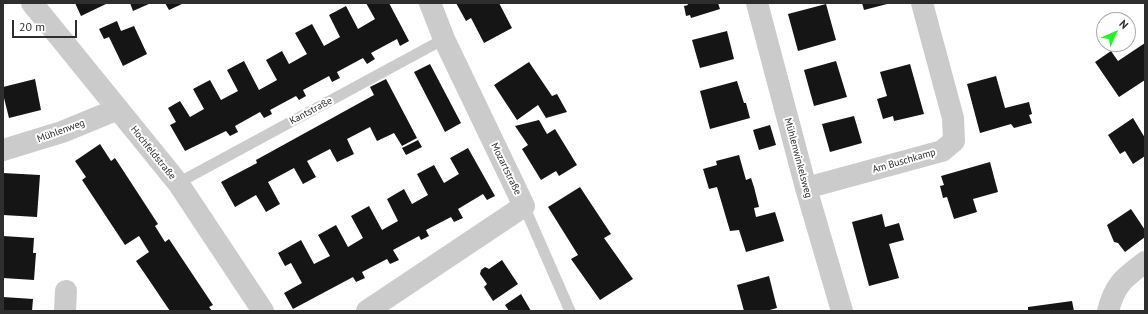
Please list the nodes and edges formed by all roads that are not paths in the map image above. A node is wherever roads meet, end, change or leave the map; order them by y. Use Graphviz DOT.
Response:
graph roads {
  1 [pos="32,3"];
  2 [pos="430,3"];
  3 [pos="757,3"];
  4 [pos="922,3"];
  5 [pos="444,39"];
  6 [pos="118,110"];
  7 [pos="3,150"];
  8 [pos="178,183"];
  9 [pos="806,188"];
  10 [pos="524,206"];
  11 [pos="1145,262"];
  12 [pos="263,311"];
  13 [pos="367,311"];
  14 [pos="570,311"];
  15 [pos="842,311"];
  16 [pos="1108,311"];
  1 -- 6 [label="street, Hochfeldstraße"];
  2 -- 5 [label="street, Mozartstraße"];
  3 -- 9 [label="street, Mühlenwinkelsweg"];
  4 -- 9 [label="street, Am Buschkamp"];
  5 -- 8 [label="lane, Kantstraße"];
  5 -- 10 [label="street, Mozartstraße"];
  6 -- 7 [label="street, Mühlenweg"];
  6 -- 8 [label="street, Hochfeldstraße"];
  8 -- 12 [label="street, Hochfeldstraße"];
  9 -- 15 [label="street, Mühlenwinkelsweg"];
  10 -- 13 [label="street, Mozartstraße"];
  10 -- 14 [label="lane"];
  11 -- 16 [label="street"];
}
